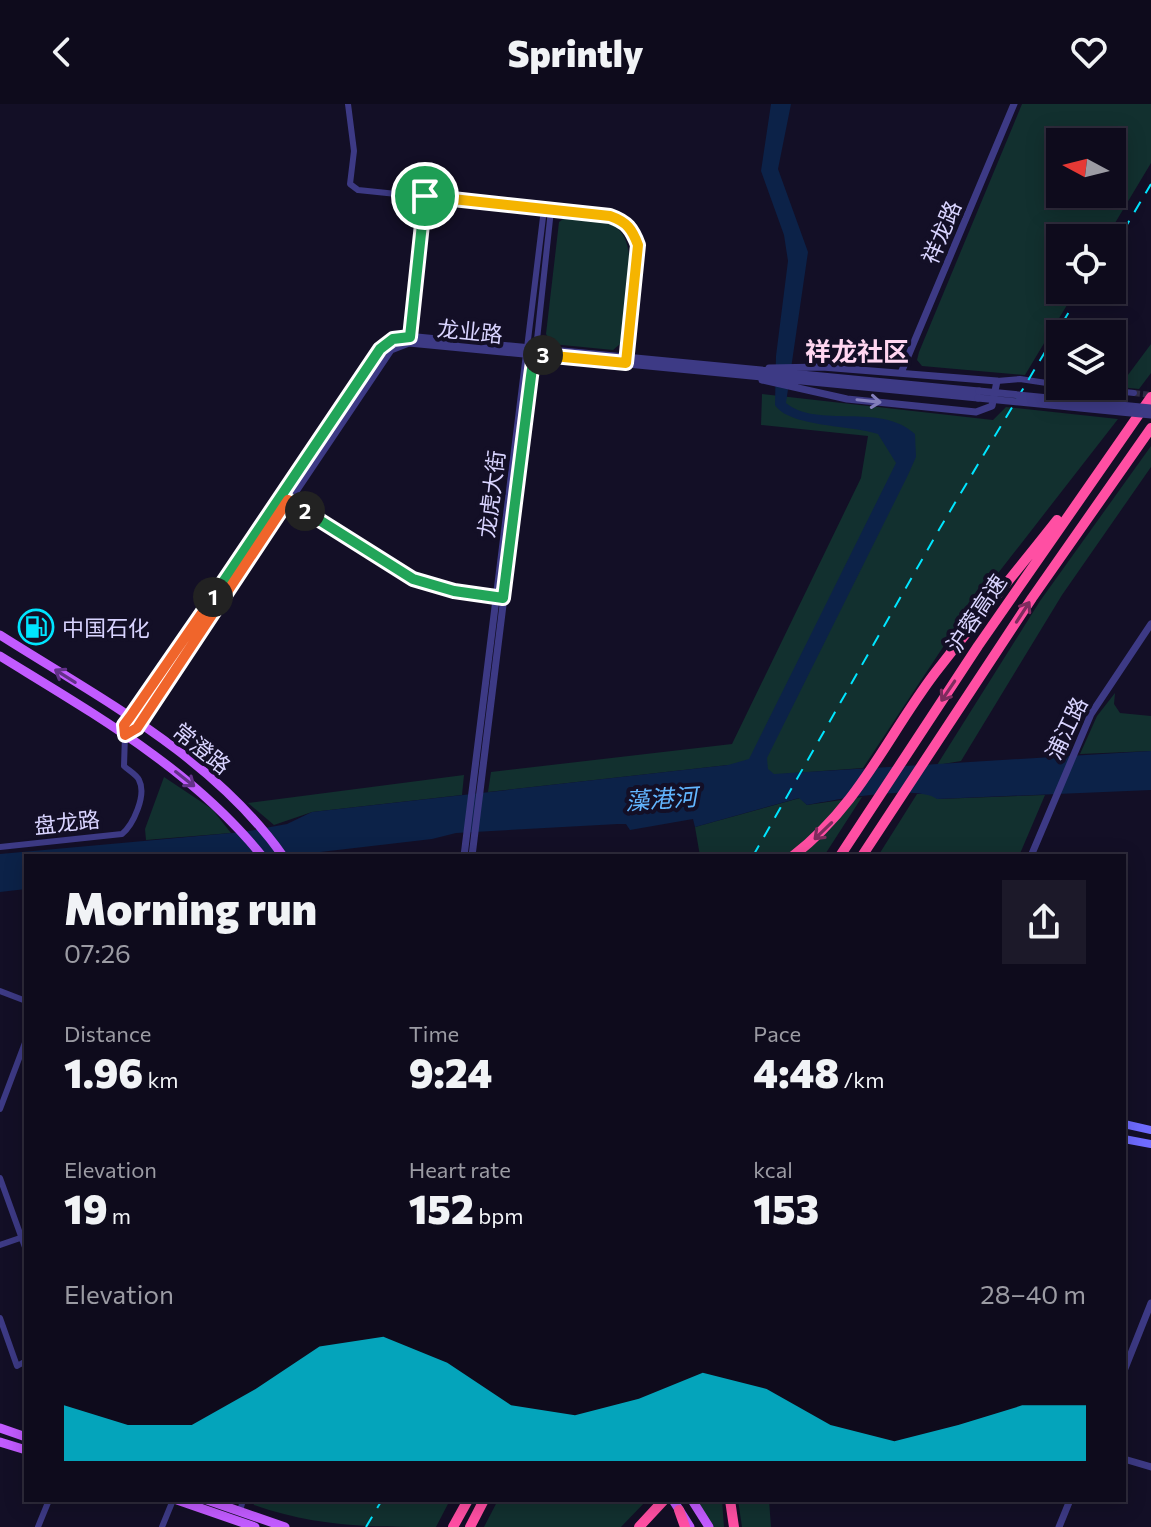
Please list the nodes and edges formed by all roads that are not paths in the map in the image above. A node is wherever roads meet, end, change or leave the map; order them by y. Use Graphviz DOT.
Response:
graph roads {
  1 [pos="348,104"];
  2 [pos="1014,104"];
  3 [pos="425,196"];
  4 [pos="548,210"];
  5 [pos="409,340"];
  6 [pos="531,352"];
  7 [pos="626,361"];
  8 [pos="901,373"];
  9 [pos="771,375"];
  10 [pos="794,377"];
  11 [pos="997,381"];
  12 [pos="1046,383"];
  13 [pos="1126,392"];
  14 [pos="1134,393"];
  15 [pos="979,394"];
  16 [pos="1151,397"];
  17 [pos="1151,408"];
  18 [pos="1151,415"];
  19 [pos="1151,428"];
  20 [pos="1125,433"];
  21 [pos="285,498"];
  22 [pos="500,597"];
  23 [pos="1151,624"];
  24 [pos="0,635"];
  25 [pos="0,656"];
  26 [pos="130,717"];
  27 [pos="140,723"];
  28 [pos="125,735"];
  29 [pos="470,841"];
  30 [pos="0,847"];
  31 [pos="260,854"];
  32 [pos="282,854"];
  33 [pos="465,854"];
  34 [pos="472,854"];
  35 [pos="796,854"];
  36 [pos="841,854"];
  37 [pos="866,854"];
  38 [pos="1032,854"];
  39 [pos="0,991"];
  40 [pos="24,1000"];
  41 [pos="24,1045"];
  42 [pos="0,1109"];
  43 [pos="1126,1124"];
  44 [pos="1151,1130"];
  45 [pos="1126,1139"];
  46 [pos="1151,1144"];
  47 [pos="0,1178"];
  48 [pos="23,1237"];
  49 [pos="0,1245"];
  50 [pos="1151,1303"];
  51 [pos="0,1318"];
  52 [pos="24,1362"];
  53 [pos="1126,1366"];
  54 [pos="0,1428"];
  55 [pos="24,1436"];
  56 [pos="0,1442"];
  57 [pos="24,1449"];
  58 [pos="1126,1460"];
  59 [pos="1151,1467"];
  60 [pos="48,1502"];
  61 [pos="174,1502"];
  62 [pos="181,1502"];
  63 [pos="213,1502"];
  64 [pos="242,1502"];
  65 [pos="467,1502"];
  66 [pos="482,1502"];
  67 [pos="693,1502"];
  68 [pos="730,1502"];
  69 [pos="1069,1502"];
  70 [pos="676,1505"];
  71 [pos="651,1507"];
  72 [pos="240,1511"];
  73 [pos="641,1526"];
  74 [pos="38,1527"];
  75 [pos="162,1527"];
  76 [pos="255,1527"];
  77 [pos="285,1527"];
  78 [pos="453,1527"];
  79 [pos="470,1527"];
  80 [pos="630,1527"];
  81 [pos="688,1527"];
  82 [pos="709,1527"];
  83 [pos="734,1527"];
  84 [pos="1059,1527"];
  1 -- 3 [label="street"];
  2 -- 8 [label="street, 祥龙路"];
  3 -- 4 [label="street"];
  3 -- 5 [label="street"];
  4 -- 6 [label="street, 龙虎大街"];
  4 -- 7 [label="street"];
  5 -- 6 [label="street, 龙业路"];
  5 -- 21 [label="street, 龙业路"];
  6 -- 7 [label="street, 龙业路"];
  6 -- 22 [label="street, 龙虎大街"];
  7 -- 9 [label="street, 龙业路"];
  8 -- 10 [label="street"];
  8 -- 11 [label="street"];
  9 -- 10 [label="street, 龙业路"];
  9 -- 10 [label="street"];
  10 -- 11 [label="street, one-way"];
  10 -- 15 [label="street, 龙业路"];
  11 -- 12 [label="street"];
  13 -- 14 [label="street"];
  15 -- 17 [label="street, 龙业路, bridge"];
  15 -- 18 [label="street, 龙业路, bridge"];
  16 -- 20 [label="highway, 沪蓉高速"];
  37 -- 19 [label="highway, 沪蓉高速, one-way"];
  20 -- 35 [label="highway, one-way"];
  20 -- 36 [label="highway, 沪蓉高速, one-way"];
  21 -- 22 [label="street"];
  21 -- 26 [label="street, 龙业路"];
  21 -- 27 [label="street, 龙业路"];
  22 -- 29 [label="street, 龙虎大街"];
  23 -- 38 [label="street, 浦江路"];
  26 -- 24 [label="main road, 常澄路, one-way"];
  25 -- 28 [label="main road, 常澄路"];
  26 -- 27 [label="main road, 常澄路"];
  26 -- 28 [label="street, 龙业路"];
  27 -- 28 [label="street, 龙业路"];
  27 -- 32 [label="main road, 常澄路"];
  28 -- 30 [label="street, 盘龙路"];
  28 -- 31 [label="main road, 常澄路, one-way"];
  29 -- 33 [label="street"];
  29 -- 34 [label="street"];
  39 -- 40 [label="street"];
  41 -- 42 [label="street"];
  43 -- 44 [label="main road"];
  45 -- 46 [label="main road"];
  47 -- 48 [label="street"];
  48 -- 49 [label="street"];
  50 -- 53 [label="street"];
  51 -- 52 [label="street"];
  54 -- 55 [label="main road"];
  56 -- 57 [label="main road"];
  58 -- 59 [label="street"];
  60 -- 74 [label="street"];
  61 -- 75 [label="street"];
  62 -- 76 [label="main road"];
  63 -- 72 [label="main road"];
  64 -- 72 [label="street"];
  65 -- 78 [label="highway"];
  66 -- 79 [label="highway"];
  67 -- 82 [label="main road"];
  68 -- 83 [label="highway"];
  69 -- 84 [label="street"];
  70 -- 81 [label="highway"];
  71 -- 73 [label="highway"];
  71 -- 80 [label="highway"];
  72 -- 77 [label="main road"];
}
